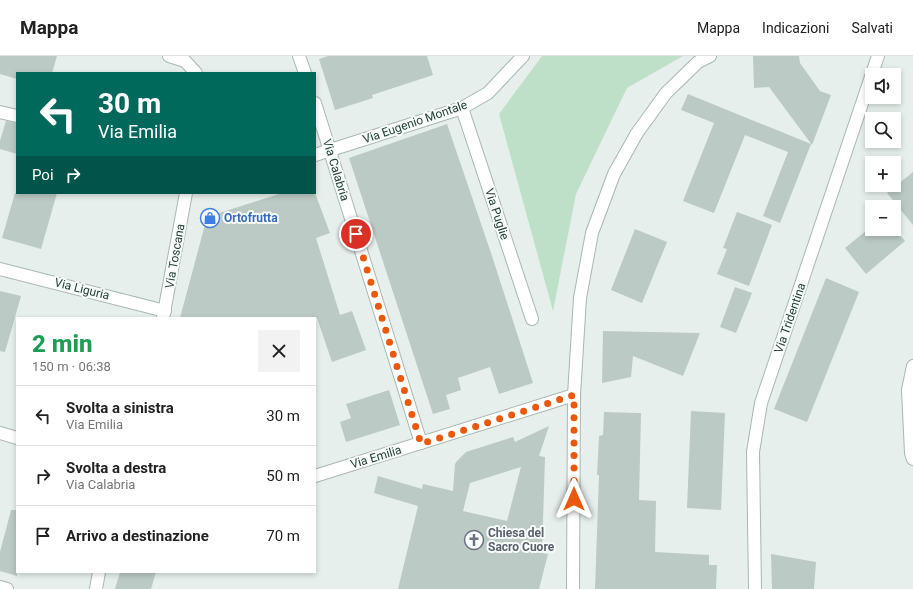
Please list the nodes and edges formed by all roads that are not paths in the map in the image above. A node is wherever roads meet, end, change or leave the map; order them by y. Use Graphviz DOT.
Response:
graph roads {
  1 [pos="169,56"];
  2 [pos="299,56"];
  3 [pos="523,56"];
  4 [pos="710,56"];
  5 [pos="878,56"];
  6 [pos="195,72"];
  7 [pos="305,72"];
  8 [pos="316,106"];
  9 [pos="462,108"];
  10 [pos="0,112"];
  11 [pos="16,116"];
  12 [pos="331,150"];
  13 [pos="316,155"];
  14 [pos="186,194"];
  15 [pos="0,269"];
  16 [pos="164,314"];
  17 [pos="532,319"];
  18 [pos="913,366"];
  19 [pos="574,395"];
  20 [pos="0,433"];
  21 [pos="16,438"];
  22 [pos="421,444"];
  23 [pos="913,459"];
  24 [pos="316,476"];
  25 [pos="100,573"];
  26 [pos="0,587"];
  27 [pos="7,589"];
  28 [pos="96,589"];
  29 [pos="573,589"];
  30 [pos="755,589"];
  1 -- 6 [label="street"];
  2 -- 7 [label="street"];
  3 -- 9 [label="street, Via Eugenio Montale"];
  4 -- 19 [label="street"];
  5 -- 30 [label="street, Via Tridentina"];
  8 -- 12 [label="street, Via Calabria"];
  9 -- 12 [label="street, Via Eugenio Montale"];
  9 -- 17 [label="street, Via Puglie"];
  10 -- 11 [label="street"];
  12 -- 13 [label="street, Via Eugenio Montale"];
  12 -- 22 [label="street, Via Calabria"];
  14 -- 16 [label="street, Via Toscana"];
  15 -- 16 [label="street, Via Liguria"];
  18 -- 23 [label="street"];
  19 -- 22 [label="street, Via Emilia"];
  19 -- 29 [label="street"];
  20 -- 21 [label="street"];
  22 -- 24 [label="street, Via Emilia"];
  25 -- 28 [label="street"];
  26 -- 27 [label="street"];
}
